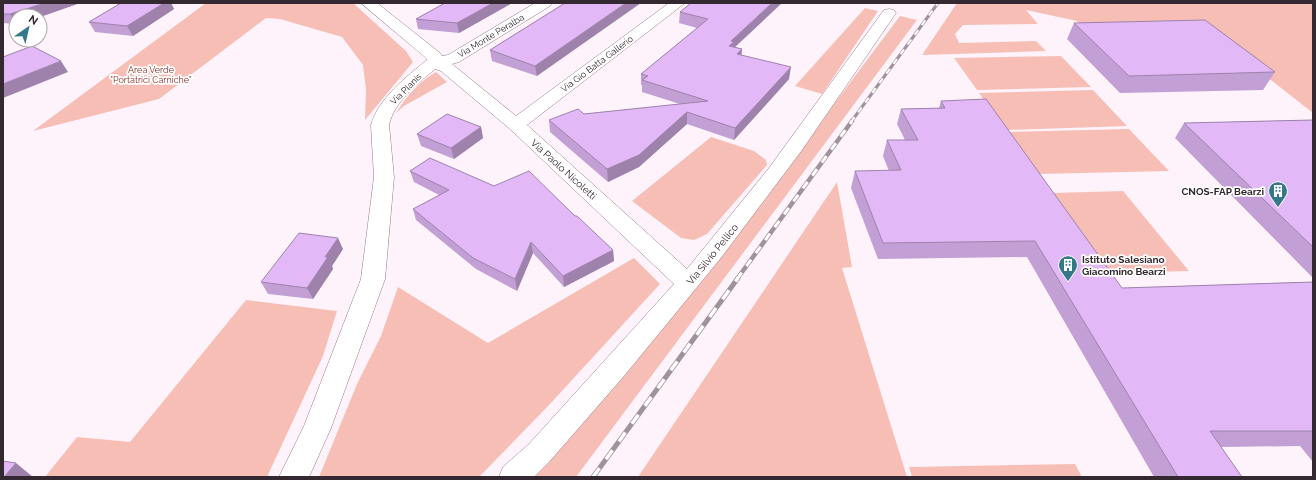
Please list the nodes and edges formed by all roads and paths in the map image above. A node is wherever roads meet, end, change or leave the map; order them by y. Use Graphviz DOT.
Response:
graph roads {
  1 [pos="368,3"];
  2 [pos="545,3"];
  3 [pos="678,3"];
  4 [pos="889,13"];
  5 [pos="433,63"];
  6 [pos="516,125"];
  7 [pos="688,283"];
  8 [pos="294,477"];
  9 [pos="514,477"];
  1 -- 5 [label="street"];
  2 -- 5 [label="street, Via Monte Peralba"];
  3 -- 6 [label="street, Via Gio Batta Gallerio"];
  4 -- 7 [label="street, Via Silvio Pellico"];
  5 -- 6 [label="street, Via Paolo Nicoletti"];
  5 -- 8 [label="street, Via Planis"];
  6 -- 7 [label="street, Via Paolo Nicoletti"];
  7 -- 9 [label="street, Via Silvio Pellico"];
}
